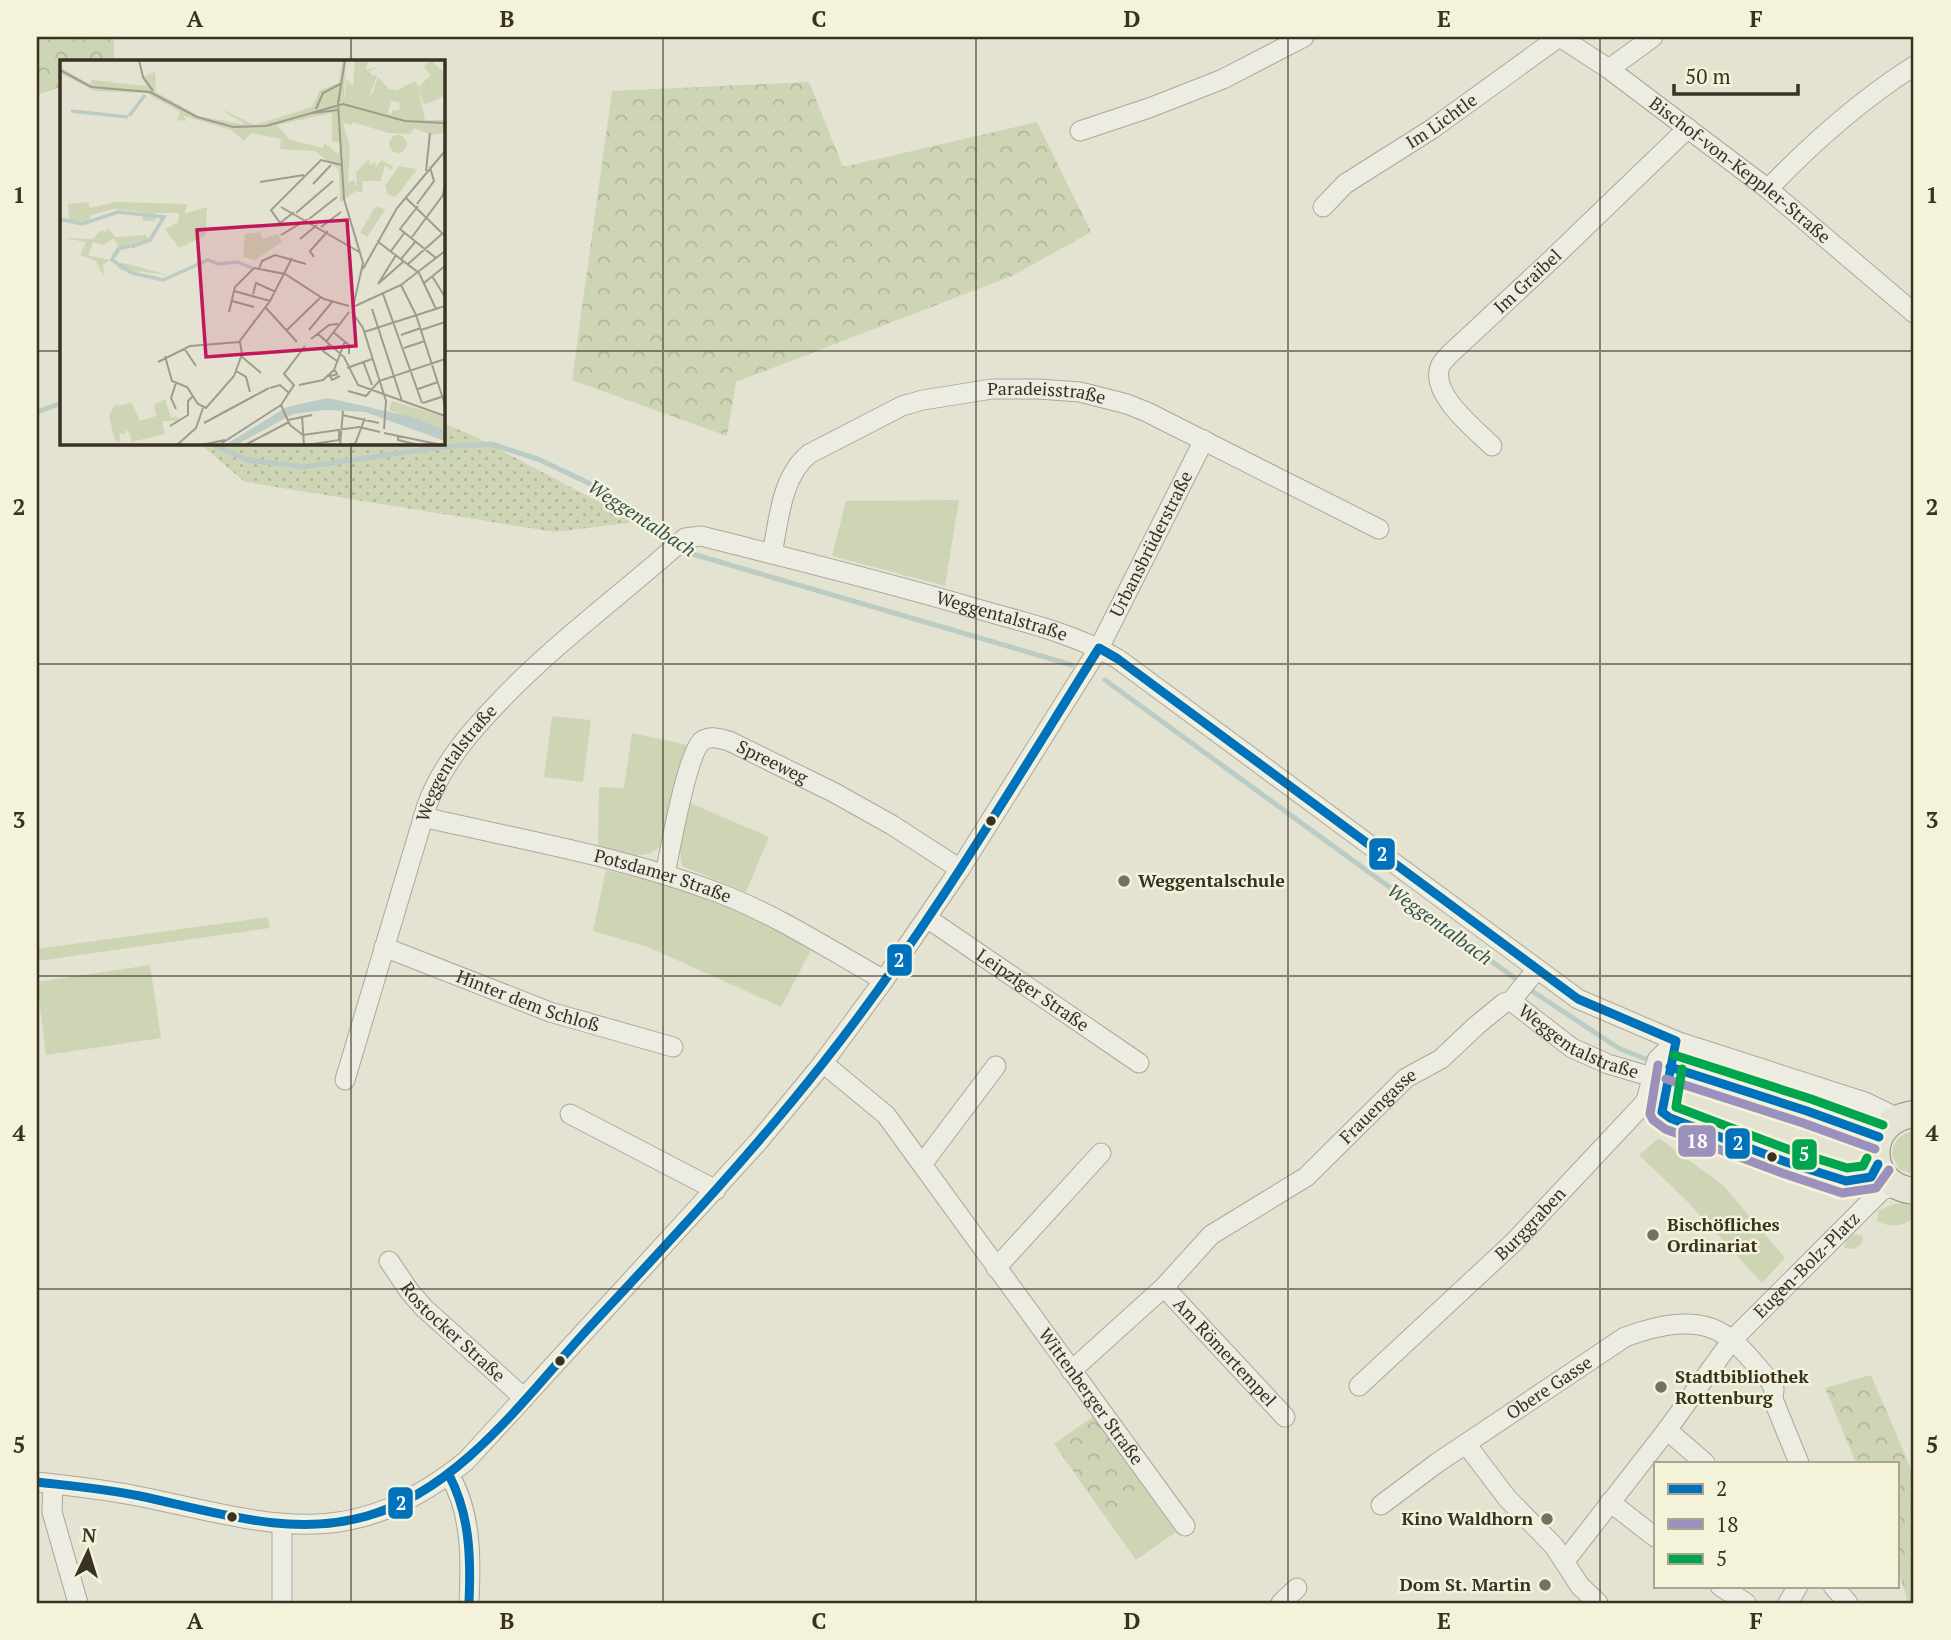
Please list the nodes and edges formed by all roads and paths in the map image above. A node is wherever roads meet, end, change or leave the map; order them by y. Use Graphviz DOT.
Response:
graph roads {
  1 [pos="1304,37"];
  2 [pos="1560,37"];
  3 [pos="1653,37"];
  4 [pos="1914,66"];
  5 [pos="1609,69"];
  6 [pos="1688,128"];
  7 [pos="1080,131"];
  8 [pos="1768,189"];
  9 [pos="1323,207"];
  10 [pos="1914,313"];
  11 [pos="1203,440"];
  12 [pos="1492,446"];
  13 [pos="1379,528"];
  14 [pos="772,554"];
  15 [pos="1098,648"];
  16 [pos="423,817"];
  17 [pos="960,869"];
  18 [pos="665,874"];
  19 [pos="927,918"];
  20 [pos="384,947"];
  21 [pos="1534,973"];
  22 [pos="884,981"];
  23 [pos="1515,997"];
  24 [pos="1676,1041"];
  25 [pos="673,1047"];
  26 [pos="823,1063"];
  27 [pos="1139,1063"];
  28 [pos="996,1066"];
  29 [pos="1651,1077"];
  30 [pos="345,1080"];
  31 [pos="1853,1098"];
  32 [pos="570,1114"];
  33 [pos="1906,1116"];
  34 [pos="1879,1137"];
  35 [pos="1101,1153"];
  36 [pos="923,1163"];
  37 [pos="1894,1186"];
  38 [pos="716,1190"];
  39 [pos="1210,1235"];
  40 [pos="389,1261"];
  41 [pos="996,1268"];
  42 [pos="1164,1287"];
  43 [pos="1732,1340"];
  44 [pos="1071,1371"];
  45 [pos="1359,1386"];
  46 [pos="524,1398"];
  47 [pos="1285,1417"];
  48 [pos="1667,1430"];
  49 [pos="1466,1444"];
  50 [pos="1704,1462"];
  51 [pos="1799,1462"];
  52 [pos="449,1475"];
  53 [pos="45,1483"];
  54 [pos="1610,1502"];
  55 [pos="1381,1505"];
  56 [pos="282,1525"];
  57 [pos="1185,1525"];
  58 [pos="1654,1535"];
  59 [pos="1553,1554"];
  60 [pos="1297,1588"];
  61 [pos="1723,1588"];
  62 [pos="1835,1588"];
  63 [pos="78,1603"];
  64 [pos="282,1603"];
  65 [pos="469,1603"];
  66 [pos="1281,1603"];
  67 [pos="1598,1603"];
  68 [pos="1746,1603"];
  69 [pos="1849,1603"];
  1 -- 7 [label="street"];
  2 -- 5 [label="street, Bischof-von-Keppler-Straße"];
  2 -- 9 [label="street, Im Lichtle"];
  3 -- 5 [label="street"];
  4 -- 8 [label="street"];
  5 -- 6 [label="street, Bischof-von-Keppler-Straße"];
  6 -- 8 [label="street, Bischof-von-Keppler-Straße"];
  6 -- 12 [label="street, Im Graibel"];
  8 -- 10 [label="street, Bischof-von-Keppler-Straße"];
  11 -- 13 [label="street, Paradeisstraße"];
  11 -- 14 [label="street, Paradeisstraße"];
  11 -- 15 [label="street, Urbansbrüderstraße"];
  14 -- 15 [label="street, Weggentalstraße"];
  14 -- 16 [label="street, Weggentalstraße"];
  15 -- 17 [label="street, Urbansbrüderstraße"];
  15 -- 21 [label="street, Weggentalstraße"];
  16 -- 18 [label="street, Potsdamer Straße"];
  16 -- 20 [label="street, Weggentalstraße"];
  17 -- 18 [label="street, Spreeweg"];
  17 -- 19 [label="street, Urbansbrüderstraße"];
  18 -- 22 [label="street, Potsdamer Straße"];
  19 -- 22 [label="street, Urbansbrüderstraße"];
  19 -- 27 [label="street, Leipziger Straße"];
  20 -- 25 [label="street, Hinter dem Schloß"];
  20 -- 30 [label="street, Weggentalstraße"];
  21 -- 23 [label="street, Frauengasse"];
  21 -- 24 [label="street, Weggentalstraße"];
  22 -- 26 [label="street, Urbansbrüderstraße"];
  23 -- 29 [label="street, Weggentalstraße"];
  23 -- 39 [label="street, Frauengasse"];
  24 -- 29 [label="street, Burggraben"];
  24 -- 31 [label="street, Weggentalstraße"];
  26 -- 36 [label="street, Wittenberger Straße"];
  26 -- 38 [label="street, Urbansbrüderstraße"];
  28 -- 36 [label="street"];
  29 -- 45 [label="street, Burggraben"];
  31 -- 33 [label="street, Weggentalstraße"];
  31 -- 34 [label="street"];
  32 -- 38 [label="street"];
  33 -- 34 [label="main road"];
  34 -- 37 [label="main road, Eugen-Bolz-Platz"];
  35 -- 41 [label="street"];
  36 -- 41 [label="street, Wittenberger Straße"];
  37 -- 43 [label="street, Eugen-Bolz-Platz"];
  38 -- 46 [label="street, Urbansbrüderstraße"];
  39 -- 42 [label="street, Am Römertempel"];
  40 -- 46 [label="street, Rostocker Straße"];
  41 -- 44 [label="street, Wittenberger Straße"];
  42 -- 44 [label="street, Am Römertempel"];
  42 -- 47 [label="street, Am Römertempel"];
  43 -- 48 [label="street, Eugen-Bolz-Platz"];
  43 -- 49 [label="street, Obere Gasse"];
  43 -- 51 [label="street"];
  44 -- 57 [label="street, Wittenberger Straße"];
  46 -- 52 [label="street, Urbansbrüderstraße"];
  48 -- 50 [label="street"];
  48 -- 54 [label="street, Eugen-Bolz-Platz"];
  49 -- 55 [label="street, Obere Gasse"];
  49 -- 59 [label="street"];
  52 -- 56 [label="street, Urbansbrüderstraße"];
  52 -- 65 [label="street"];
  53 -- 56 [label="street, Urbansbrüderstraße"];
  53 -- 63 [label="street"];
  54 -- 58 [label="street"];
  54 -- 59 [label="street, Eugen-Bolz-Platz"];
  56 -- 64 [label="street"];
  59 -- 67 [label="street"];
  60 -- 66 [label="street"];
  61 -- 68 [label="street"];
  62 -- 69 [label="street"];
}
